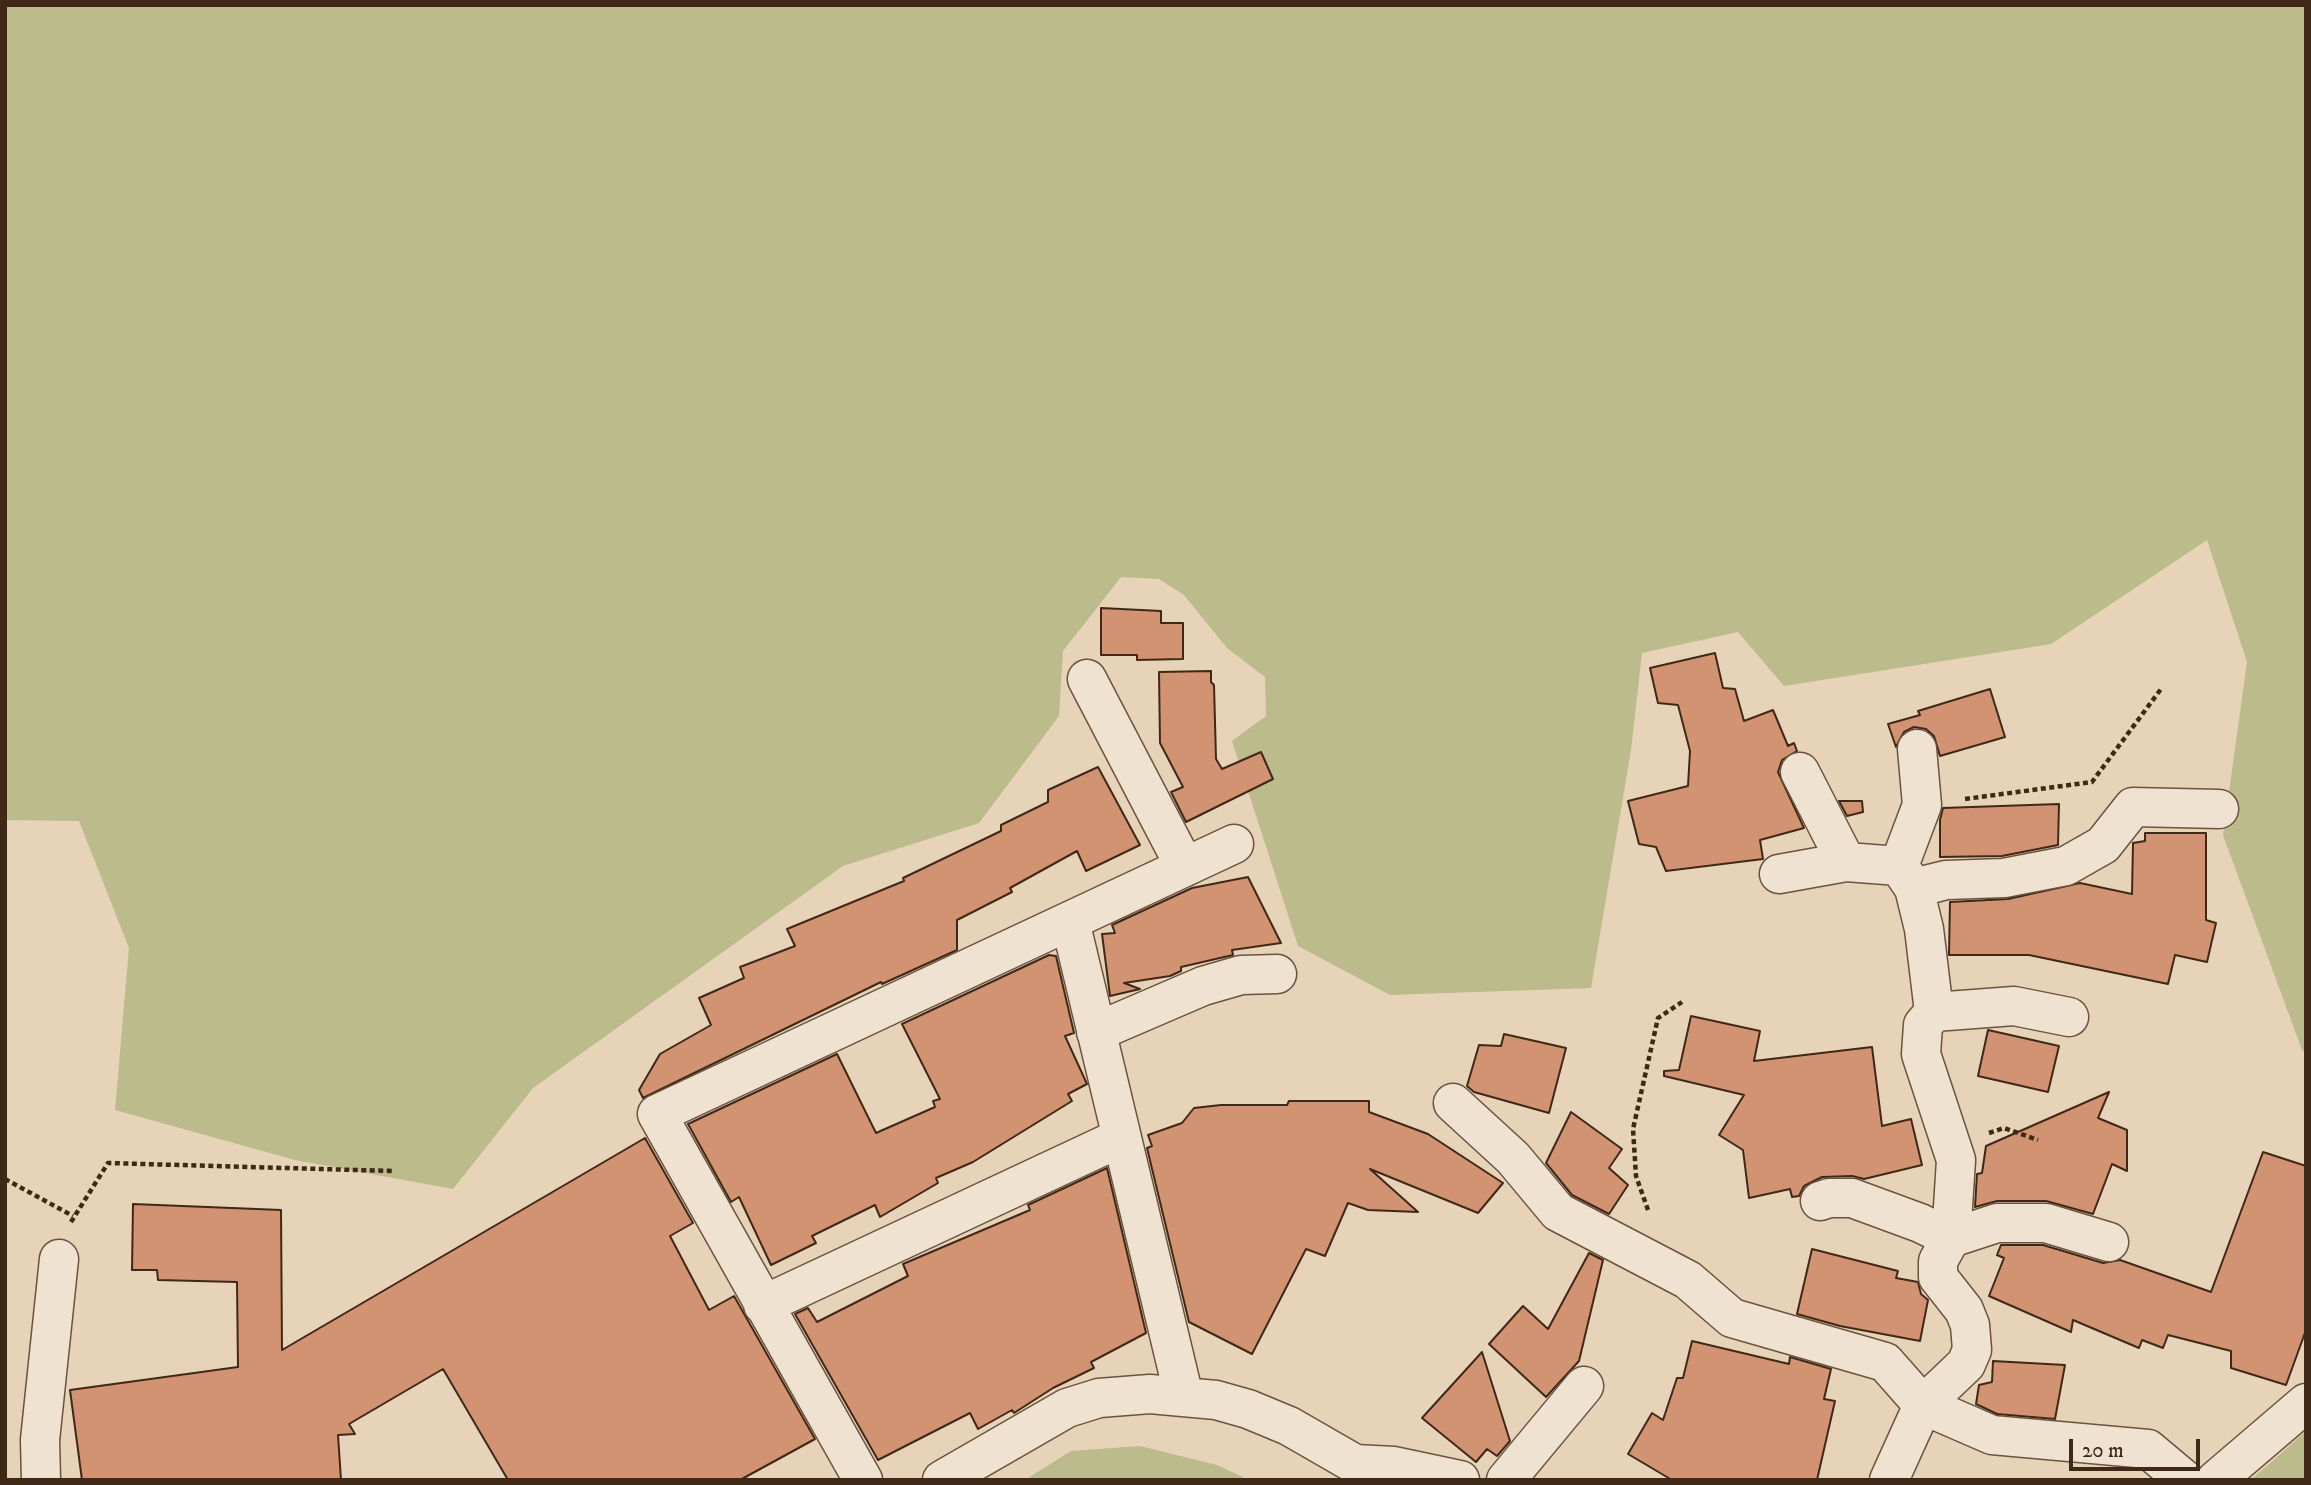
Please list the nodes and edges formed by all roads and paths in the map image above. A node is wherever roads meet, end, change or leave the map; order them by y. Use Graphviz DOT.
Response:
graph roads {
  1 [pos="1087,679"];
  2 [pos="2161,689"];
  3 [pos="1917,749"];
  4 [pos="1800,772"];
  5 [pos="1922,805"];
  6 [pos="2219,808"];
  7 [pos="1234,844"];
  8 [pos="1846,862"];
  9 [pos="1185,867"];
  10 [pos="1779,874"];
  11 [pos="1907,877"];
  12 [pos="1070,921"];
  13 [pos="1277,974"];
  14 [pos="1682,1002"];
  15 [pos="1934,1012"];
  16 [pos="2069,1017"];
  17 [pos="1096,1032"];
  18 [pos="1452,1103"];
  19 [pos="1120,1138"];
  20 [pos="392,1171"];
  21 [pos="5,1179"];
  22 [pos="1820,1201"];
  23 [pos="73,1216"];
  24 [pos="1651,1217"];
  25 [pos="1951,1238"];
  26 [pos="2109,1242"];
  27 [pos="59,1259"];
  28 [pos="763,1305"];
  29 [pos="1584,1386"];
  30 [pos="1184,1397"];
  31 [pos="2306,1403"];
  32 [pos="1923,1405"];
  33 [pos="41,1480"];
  34 [pos="863,1480"];
  35 [pos="942,1480"];
  36 [pos="1460,1480"];
  37 [pos="1506,1480"];
  38 [pos="1889,1480"];
  39 [pos="2185,1480"];
  40 [pos="2216,1480"];
  1 -- 9 [label="street"];
  2 -- 5 [label="path"];
  3 -- 5 [label="street"];
  4 -- 8 [label="street"];
  5 -- 11 [label="street"];
  6 -- 11 [label="street"];
  7 -- 9 [label="street"];
  8 -- 10 [label="street"];
  8 -- 11 [label="street"];
  9 -- 12 [label="street"];
  11 -- 15 [label="street"];
  12 -- 17 [label="street"];
  12 -- 28 [label="street"];
  13 -- 17 [label="street"];
  14 -- 24 [label="path"];
  15 -- 16 [label="street"];
  15 -- 25 [label="street"];
  17 -- 19 [label="street"];
  18 -- 32 [label="street"];
  19 -- 28 [label="street"];
  19 -- 30 [label="street"];
  20 -- 23 [label="path"];
  21 -- 23 [label="path"];
  22 -- 25 [label="street"];
  23 -- 27 [label="path"];
  25 -- 26 [label="street"];
  25 -- 32 [label="street"];
  27 -- 33 [label="street"];
  28 -- 34 [label="street"];
  29 -- 37 [label="street"];
  30 -- 35 [label="street"];
  30 -- 36 [label="street"];
  31 -- 40 [label="street"];
  32 -- 38 [label="street"];
  32 -- 39 [label="street"];
}
